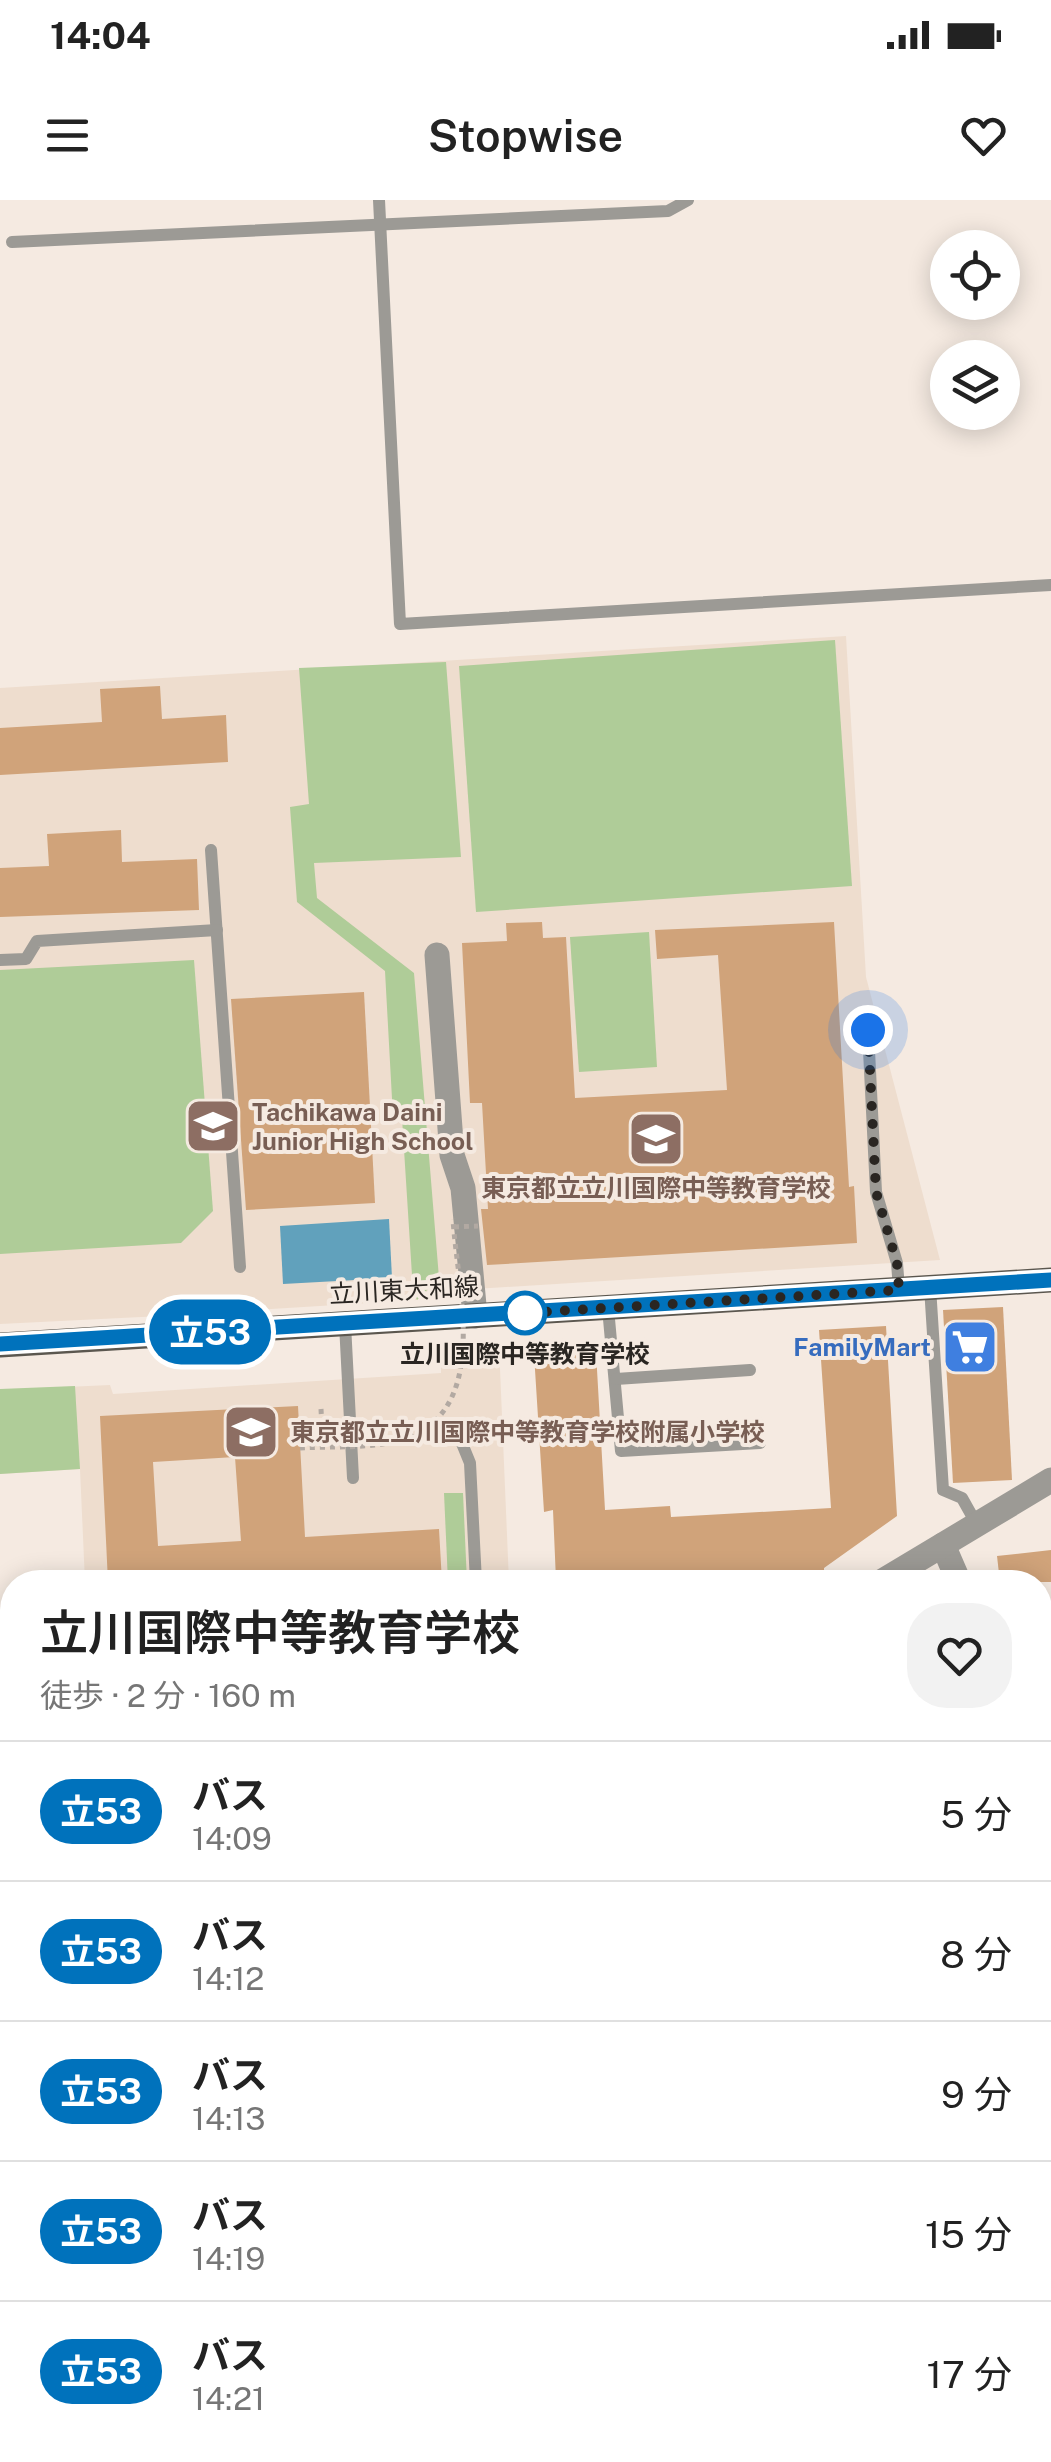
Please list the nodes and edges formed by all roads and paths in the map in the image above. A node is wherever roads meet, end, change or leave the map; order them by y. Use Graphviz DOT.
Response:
graph roads {
  1 [pos="379,200"];
  2 [pos="688,200"];
  3 [pos="380,224"];
  4 [pos="12,242"];
  5 [pos="1051,585"];
  6 [pos="211,850"];
  7 [pos="217,930"];
  8 [pos="437,955"];
  9 [pos="0,960"];
  10 [pos="868,1030"];
  11 [pos="478,1226"];
  12 [pos="240,1266"];
  13 [pos="1051,1280"];
  14 [pos="930,1287"];
  15 [pos="899,1290"];
  16 [pos="608,1308"];
  17 [pos="476,1316"];
  18 [pos="345,1324"];
  19 [pos="0,1344"];
  20 [pos="750,1370"];
  21 [pos="616,1379"];
  22 [pos="321,1409"];
  23 [pos="461,1441"];
  24 [pos="760,1443"];
  25 [pos="323,1446"];
  26 [pos="300,1448"];
  27 [pos="353,1478"];
  28 [pos="1051,1480"];
  29 [pos="976,1524"];
  30 [pos="943,1545"];
  31 [pos="475,1570"];
  32 [pos="901,1570"];
  33 [pos="954,1570"];
  1 -- 3 [label="lane"];
  2 -- 3 [label="lane"];
  3 -- 4 [label="lane"];
  3 -- 5 [label="lane"];
  6 -- 7 [label="lane"];
  7 -- 9 [label="lane"];
  7 -- 12 [label="lane"];
  8 -- 17 [label="street"];
  10 -- 15 [label="lane"];
  11 -- 25 [label="path, bridge"];
  13 -- 14 [label="main road, 立川東大和線"];
  14 -- 15 [label="main road, 立川東大和線"];
  14 -- 29 [label="lane"];
  15 -- 16 [label="main road, 立川東大和線"];
  16 -- 17 [label="main road, 立川東大和線"];
  16 -- 21 [label="lane"];
  17 -- 18 [label="main road, 立川東大和線"];
  18 -- 19 [label="main road, 立川東大和線"];
  18 -- 27 [label="lane"];
  20 -- 21 [label="lane"];
  21 -- 24 [label="lane"];
  22 -- 25 [label="path"];
  23 -- 31 [label="lane"];
  25 -- 26 [label="path, bridge"];
  28 -- 29 [label="street"];
  29 -- 30 [label="street"];
  30 -- 32 [label="street"];
  30 -- 33 [label="street"];
}
